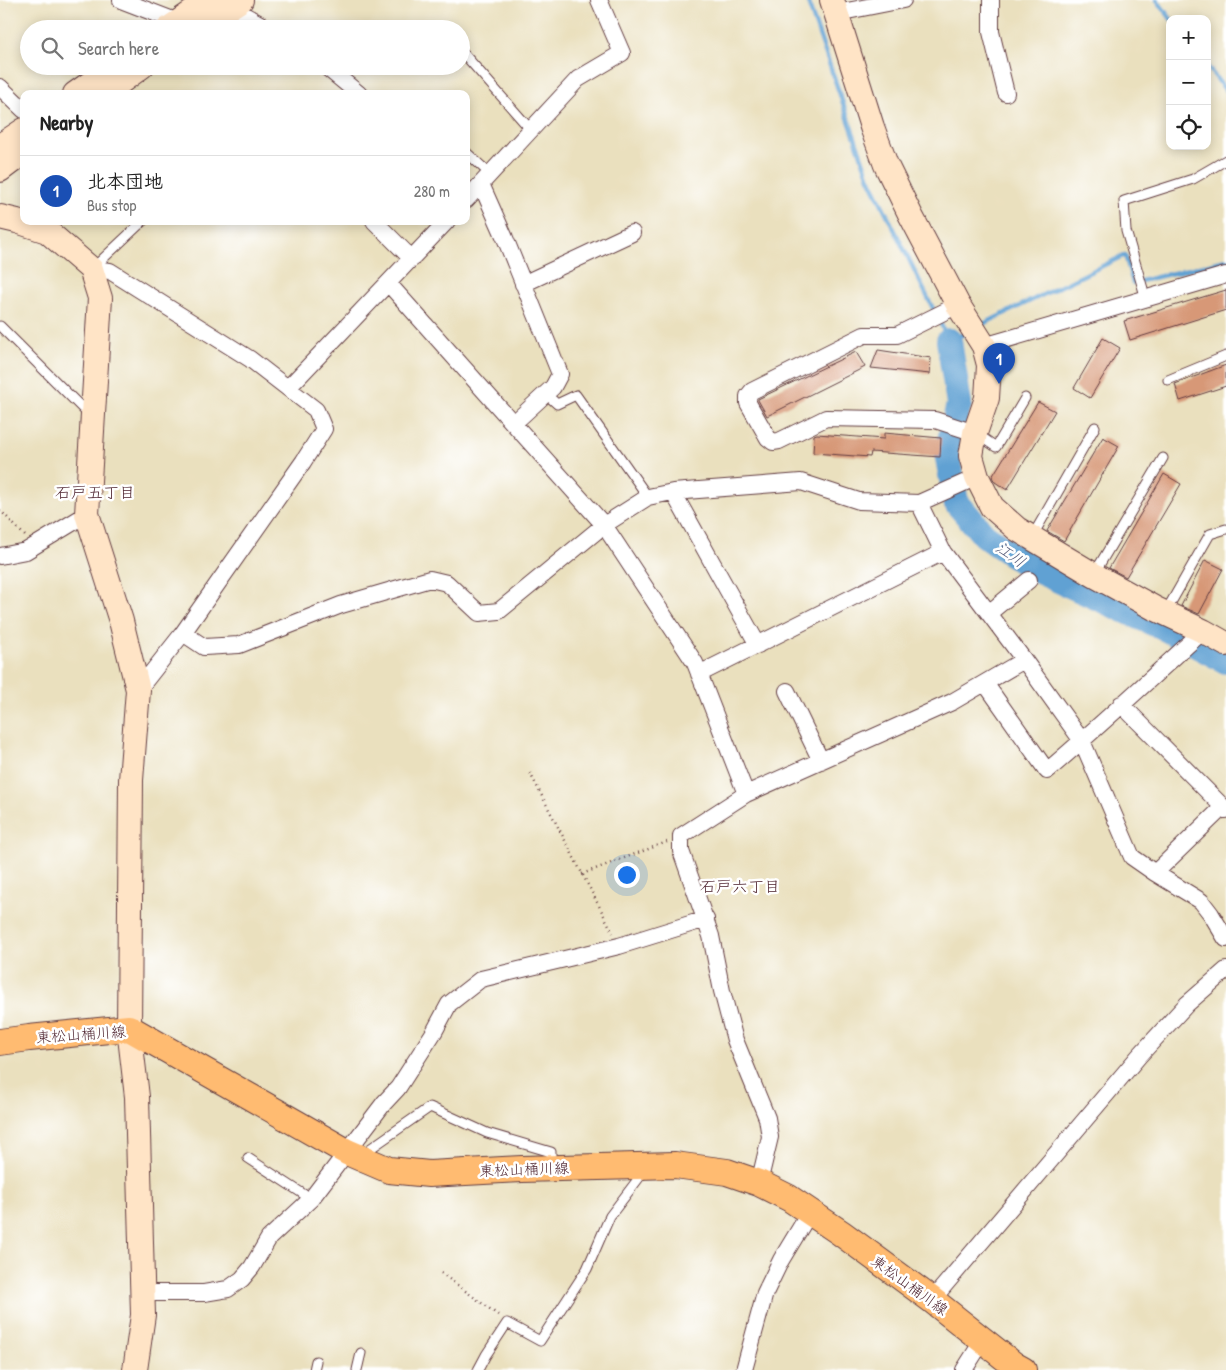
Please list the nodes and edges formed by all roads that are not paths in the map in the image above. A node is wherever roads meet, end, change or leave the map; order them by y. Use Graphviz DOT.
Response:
graph roads {
  1 [pos="121,0"];
  2 [pos="599,0"];
  3 [pos="903,0"];
  4 [pos="991,0"];
  5 [pos="227,2"];
  6 [pos="835,7"];
  7 [pos="181,20"];
  8 [pos="255,20"];
  9 [pos="470,61"];
  10 [pos="102,75"];
  11 [pos="130,75"];
  12 [pos="336,75"];
  13 [pos="0,87"];
  14 [pos="81,90"];
  15 [pos="109,90"];
  16 [pos="355,90"];
  17 [pos="1006,93"];
  18 [pos="20,106"];
  19 [pos="531,130"];
  20 [pos="20,133"];
  21 [pos="0,146"];
  22 [pos="20,155"];
  23 [pos="470,157"];
  24 [pos="1226,160"];
  25 [pos="0,170"];
  26 [pos="486,179"];
  27 [pos="470,196"];
  28 [pos="6,223"];
  29 [pos="138,225"];
  30 [pos="378,225"];
  31 [pos="442,225"];
  32 [pos="632,233"];
  33 [pos="412,259"];
  34 [pos="91,270"];
  35 [pos="1226,276"];
  36 [pos="388,283"];
  37 [pos="524,284"];
  38 [pos="1146,299"];
  39 [pos="958,305"];
  40 [pos="0,326"];
  41 [pos="984,346"];
  42 [pos="1226,356"];
  43 [pos="1168,380"];
  44 [pos="288,388"];
  45 [pos="546,394"];
  46 [pos="1025,398"];
  47 [pos="94,420"];
  48 [pos="514,423"];
  49 [pos="1095,427"];
  50 [pos="976,433"];
  51 [pos="1163,458"];
  52 [pos="977,478"];
  53 [pos="673,492"];
  54 [pos="648,497"];
  55 [pos="919,503"];
  56 [pos="87,514"];
  57 [pos="604,525"];
  58 [pos="1226,529"];
  59 [pos="1032,537"];
  60 [pos="943,552"];
  61 [pos="0,556"];
  62 [pos="1094,575"];
  63 [pos="1029,580"];
  64 [pos="989,613"];
  65 [pos="1165,614"];
  66 [pos="1203,631"];
  67 [pos="183,633"];
  68 [pos="1226,644"];
  69 [pos="758,645"];
  70 [pos="1024,660"];
  71 [pos="699,674"];
  72 [pos="985,682"];
  73 [pos="138,690"];
  74 [pos="787,691"];
  75 [pos="1122,704"];
  76 [pos="1082,741"];
  77 [pos="821,761"];
  78 [pos="746,794"];
  79 [pos="1224,809"];
  80 [pos="1155,873"];
  81 [pos="706,919"];
  82 [pos="1226,939"];
  83 [pos="1226,970"];
  84 [pos="129,1028"];
  85 [pos="0,1042"];
  86 [pos="353,1154"];
  87 [pos="248,1158"];
  88 [pos="648,1166"];
  89 [pos="551,1168"];
  90 [pos="759,1183"];
  91 [pos="311,1199"];
  92 [pos="810,1212"];
  93 [pos="142,1293"];
  94 [pos="932,1300"];
  95 [pos="983,1340"];
  96 [pos="361,1353"];
  97 [pos="135,1370"];
  98 [pos="358,1370"];
  99 [pos="478,1370"];
  100 [pos="744,1370"];
  101 [pos="964,1370"];
  102 [pos="1023,1370"];
  1 -- 7 [label="street"];
  2 -- 19 [label="street"];
  3 -- 6 [label="street"];
  4 -- 17 [label="street"];
  5 -- 7 [label="street"];
  5 -- 8 [label="street"];
  6 -- 39 [label="street"];
  9 -- 19 [label="lane"];
  10 -- 14 [label="street"];
  11 -- 15 [label="street"];
  12 -- 16 [label="street"];
  13 -- 18 [label="street"];
  19 -- 26 [label="street"];
  20 -- 21 [label="street"];
  22 -- 25 [label="street"];
  23 -- 26 [label="lane"];
  24 -- 38 [label="lane"];
  26 -- 27 [label="street"];
  26 -- 37 [label="street"];
  28 -- 34 [label="street"];
  29 -- 34 [label="lane"];
  30 -- 33 [label="street"];
  31 -- 33 [label="street"];
  32 -- 37 [label="street"];
  33 -- 36 [label="street"];
  34 -- 44 [label="street"];
  34 -- 47 [label="street"];
  35 -- 38 [label="street"];
  36 -- 44 [label="street"];
  36 -- 48 [label="street"];
  37 -- 45 [label="street"];
  38 -- 41 [label="street"];
  39 -- 41 [label="street"];
  39 -- 50 [label="street"];
  40 -- 47 [label="lane"];
  41 -- 50 [label="street"];
  42 -- 43 [label="lane"];
  44 -- 67 [label="street"];
  45 -- 48 [label="street"];
  45 -- 54 [label="lane"];
  46 -- 50 [label="lane"];
  47 -- 56 [label="street"];
  48 -- 57 [label="street"];
  49 -- 59 [label="lane"];
  50 -- 52 [label="street"];
  51 -- 62 [label="lane"];
  52 -- 55 [label="street"];
  52 -- 59 [label="street"];
  53 -- 54 [label="street"];
  53 -- 55 [label="street"];
  53 -- 69 [label="street"];
  54 -- 57 [label="street"];
  55 -- 60 [label="street"];
  56 -- 61 [label="street"];
  56 -- 73 [label="street"];
  57 -- 67 [label="street"];
  57 -- 71 [label="street"];
  58 -- 65 [label="lane"];
  59 -- 62 [label="street"];
  60 -- 64 [label="street"];
  60 -- 69 [label="street"];
  62 -- 65 [label="street"];
  63 -- 64 [label="street"];
  64 -- 70 [label="street"];
  65 -- 66 [label="street"];
  66 -- 68 [label="street"];
  66 -- 75 [label="street"];
  67 -- 73 [label="street"];
  69 -- 71 [label="street"];
  70 -- 72 [label="street"];
  70 -- 76 [label="street"];
  71 -- 78 [label="street"];
  72 -- 76 [label="street"];
  72 -- 77 [label="street"];
  73 -- 84 [label="street"];
  74 -- 77 [label="street"];
  75 -- 76 [label="street"];
  75 -- 79 [label="street"];
  76 -- 80 [label="street"];
  77 -- 78 [label="street"];
  78 -- 81 [label="street"];
  79 -- 80 [label="street"];
  80 -- 82 [label="street"];
  81 -- 86 [label="street"];
  81 -- 90 [label="street"];
  83 -- 94 [label="street"];
  84 -- 85 [label="main road, 東松山桶川線"];
  84 -- 86 [label="main road, 東松山桶川線"];
  84 -- 93 [label="street"];
  86 -- 89 [label="main road, 東松山桶川線"];
  86 -- 89 [label="lane"];
  86 -- 91 [label="street"];
  87 -- 91 [label="lane"];
  88 -- 89 [label="main road, 東松山桶川線"];
  88 -- 90 [label="main road, 東松山桶川線"];
  88 -- 99 [label="lane"];
  90 -- 92 [label="main road, 東松山桶川線"];
  91 -- 93 [label="street"];
  92 -- 94 [label="main road, 東松山桶川線"];
  92 -- 100 [label="street"];
  93 -- 97 [label="street"];
  94 -- 95 [label="main road, 東松山桶川線"];
  95 -- 101 [label="street"];
  95 -- 102 [label="main road, 東松山桶川線"];
  96 -- 98 [label="lane"];
}
